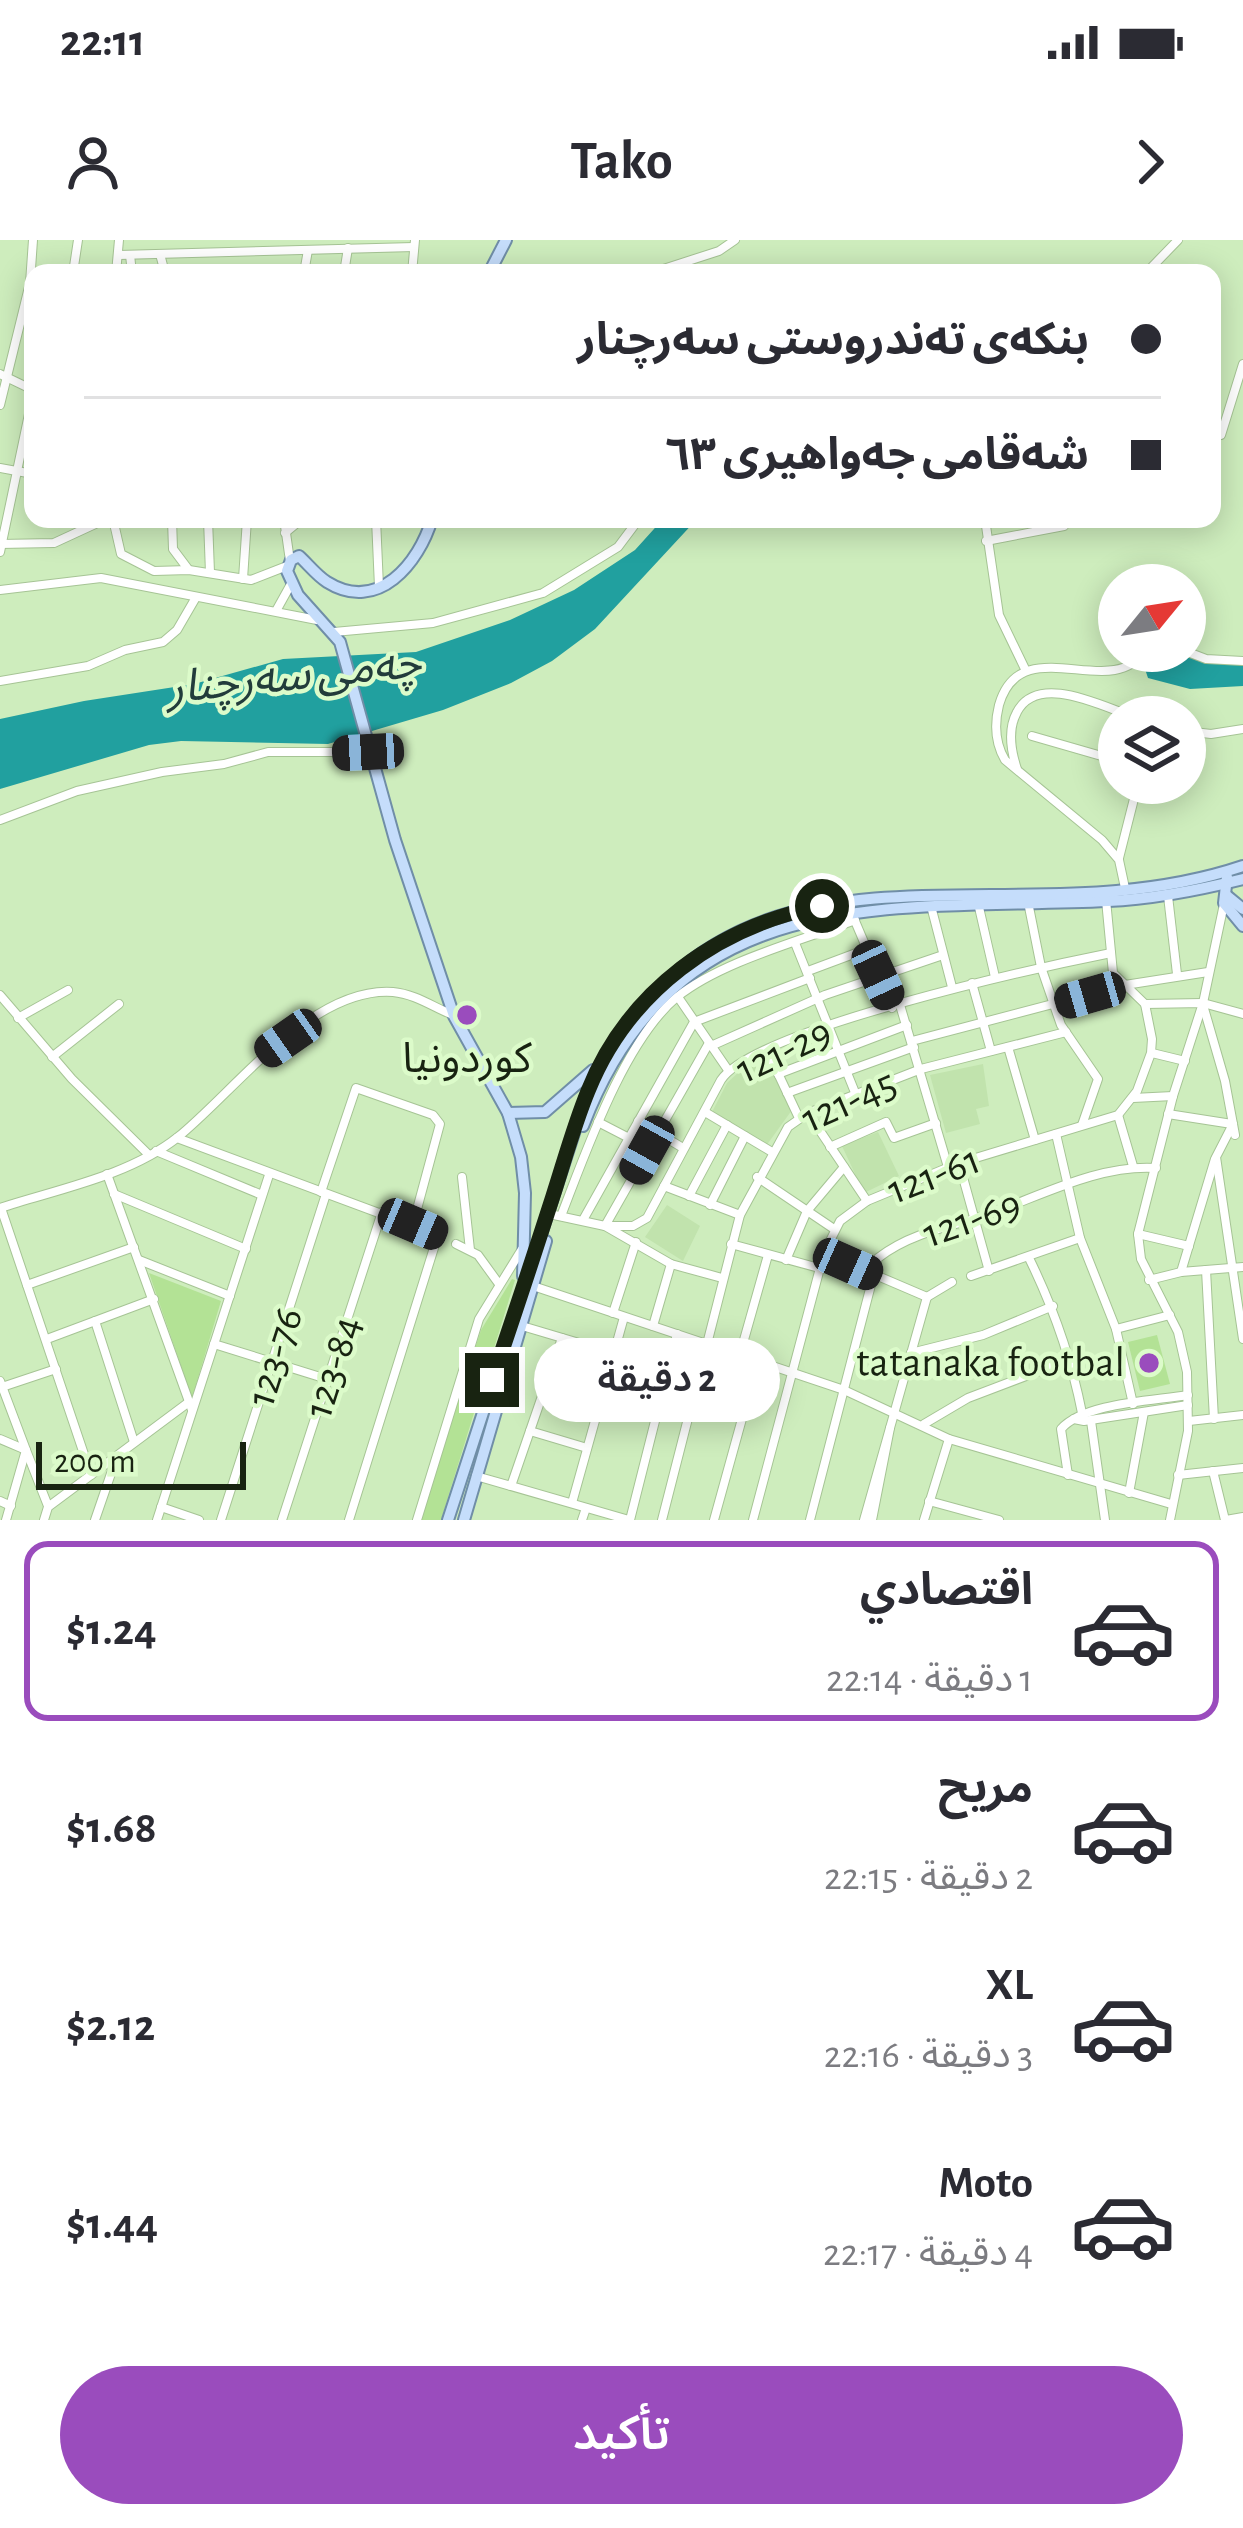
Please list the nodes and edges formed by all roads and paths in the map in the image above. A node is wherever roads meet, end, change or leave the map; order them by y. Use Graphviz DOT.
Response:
graph roads {
  1 [pos="119,240"];
  2 [pos="735,240"];
  3 [pos="1178,240"];
  4 [pos="414,243"];
  5 [pos="341,246"];
  6 [pos="308,250"];
  7 [pos="160,254"];
  8 [pos="130,255"];
  9 [pos="118,256"];
  10 [pos="117,264"];
  11 [pos="131,264"];
  12 [pos="163,264"];
  13 [pos="306,264"];
  14 [pos="678,264"];
  15 [pos="1155,264"];
  16 [pos="24,303"];
  17 [pos="1243,364"];
  18 [pos="3,375"];
  19 [pos="0,405"];
  20 [pos="24,435"];
  21 [pos="1221,435"];
  22 [pos="0,468"];
  23 [pos="16,471"];
  24 [pos="24,472"];
  25 [pos="89,528"];
  26 [pos="112,528"];
  27 [pos="172,528"];
  28 [pos="208,528"];
  29 [pos="246,528"];
  30 [pos="285,528"];
  31 [pos="292,528"];
  32 [pos="377,528"];
  33 [pos="428,528"];
  34 [pos="632,528"];
  35 [pos="985,528"];
  36 [pos="1054,528"];
  37 [pos="286,533"];
  38 [pos="986,541"];
  39 [pos="1,547"];
  40 [pos="289,564"];
  41 [pos="189,570"];
  42 [pos="210,573"];
  43 [pos="243,579"];
  44 [pos="291,584"];
  45 [pos="380,587"];
  46 [pos="0,590"];
  47 [pos="195,598"];
  48 [pos="276,611"];
  49 [pos="330,627"];
  50 [pos="1206,659"];
  51 [pos="1243,661"];
  52 [pos="1098,670"];
  53 [pos="1026,671"];
  54 [pos="0,681"];
  55 [pos="1098,706"];
  56 [pos="1243,728"];
  57 [pos="1206,734"];
  58 [pos="1032,736"];
  59 [pos="368,750"];
  60 [pos="1098,755"];
  61 [pos="1020,776"];
  62 [pos="1133,804"];
  63 [pos="0,820"];
  64 [pos="1119,860"];
  65 [pos="1243,866"];
  66 [pos="1243,880"];
  67 [pos="1125,888"];
  68 [pos="1226,888"];
  69 [pos="1106,896"];
  70 [pos="1168,896"];
  71 [pos="1028,902"];
  72 [pos="978,904"];
  73 [pos="931,906"];
  74 [pos="1243,909"];
  75 [pos="853,916"];
  76 [pos="1243,926"];
  77 [pos="795,943"];
  78 [pos="867,949"];
  79 [pos="1111,953"];
  80 [pos="943,956"];
  81 [pos="1041,967"];
  82 [pos="1208,972"];
  83 [pos="1177,974"];
  84 [pos="809,975"];
  85 [pos="878,975"];
  86 [pos="995,977"];
  87 [pos="972,983"];
  88 [pos="1125,985"];
  89 [pos="952,987"];
  90 [pos="68,990"];
  91 [pos="676,993"];
  92 [pos="0,995"];
  93 [pos="818,999"];
  94 [pos="1203,1003"];
  95 [pos="119,1004"];
  96 [pos="1145,1004"];
  97 [pos="1054,1005"];
  98 [pos="896,1006"];
  99 [pos="1243,1014"];
  100 [pos="454,1016"];
  101 [pos="18,1018"];
  102 [pos="694,1022"];
  103 [pos="983,1023"];
  104 [pos="907,1025"];
  105 [pos="827,1027"];
  106 [pos="1066,1032"];
  107 [pos="710,1044"];
  108 [pos="913,1044"];
  109 [pos="1008,1047"];
  110 [pos="767,1050"];
  111 [pos="839,1052"];
  112 [pos="991,1052"];
  113 [pos="1151,1052"];
  114 [pos="52,1057"];
  115 [pos="604,1059"];
  116 [pos="1185,1061"];
  117 [pos="921,1069"];
  118 [pos="728,1070"];
  119 [pos="847,1072"];
  120 [pos="778,1074"];
  121 [pos="787,1093"];
  122 [pos="856,1094"];
  123 [pos="1173,1096"];
  124 [pos="1133,1098"];
  125 [pos="705,1112"];
  126 [pos="508,1113"];
  127 [pos="1168,1114"];
  128 [pos="1118,1115"];
  129 [pos="803,1116"];
  130 [pos="638,1120"];
  131 [pos="598,1122"];
  132 [pos="936,1123"];
  133 [pos="1233,1124"];
  134 [pos="727,1125"];
  135 [pos="1082,1126"];
  136 [pos="658,1132"];
  137 [pos="1056,1134"];
  138 [pos="1235,1135"];
  139 [pos="745,1136"];
  140 [pos="177,1138"];
  141 [pos="629,1138"];
  142 [pos="1035,1140"];
  143 [pos="830,1147"];
  144 [pos="683,1148"];
  145 [pos="772,1152"];
  146 [pos="152,1153"];
  147 [pos="1216,1156"];
  148 [pos="959,1163"];
  149 [pos="1133,1166"];
  150 [pos="844,1167"];
  151 [pos="948,1167"];
  152 [pos="1156,1168"];
  153 [pos="107,1174"];
  154 [pos="269,1175"];
  155 [pos="462,1177"];
  156 [pos="758,1177"];
  157 [pos="1069,1185"];
  158 [pos="664,1186"];
  159 [pos="114,1193"];
  160 [pos="323,1193"];
  161 [pos="262,1196"];
  162 [pos="689,1196"];
  163 [pos="867,1201"];
  164 [pos="710,1205"];
  165 [pos="1,1208"];
  166 [pos="807,1211"];
  167 [pos="382,1212"];
  168 [pos="558,1215"];
  169 [pos="740,1216"];
  170 [pos="974,1219"];
  171 [pos="584,1220"];
  172 [pos="413,1224"];
  173 [pos="605,1226"];
  174 [pos="834,1229"];
  175 [pos="1138,1234"];
  176 [pos="1079,1238"];
  177 [pos="636,1242"];
  178 [pos="456,1244"];
  179 [pos="731,1244"];
  180 [pos="1189,1246"];
  181 [pos="134,1247"];
  182 [pos="246,1249"];
  183 [pos="470,1250"];
  184 [pos="534,1251"];
  185 [pos="824,1253"];
  186 [pos="768,1255"];
  187 [pos="1029,1258"];
  188 [pos="139,1260"];
  189 [pos="786,1260"];
  190 [pos="671,1264"];
  191 [pos="1238,1267"];
  192 [pos="819,1268"];
  193 [pos="989,1270"];
  194 [pos="1206,1270"];
  195 [pos="1181,1272"];
  196 [pos="872,1275"];
  197 [pos="971,1276"];
  198 [pos="722,1278"];
  199 [pos="1149,1280"];
  200 [pos="952,1282"];
  201 [pos="499,1283"];
  202 [pos="27,1285"];
  203 [pos="527,1289"];
  204 [pos="230,1296"];
  205 [pos="926,1298"];
  206 [pos="154,1299"];
  207 [pos="1053,1306"];
  208 [pos="613,1313"];
  209 [pos="1170,1315"];
  210 [pos="624,1316"];
  211 [pos="95,1322"];
  212 [pos="520,1326"];
  213 [pos="653,1326"];
  214 [pos="1116,1329"];
  215 [pos="676,1334"];
  216 [pos="562,1338"];
  217 [pos="1243,1339"];
  218 [pos="46,1340"];
  219 [pos="214,1344"];
  220 [pos="706,1344"];
  221 [pos="614,1353"];
  222 [pos="910,1353"];
  223 [pos="740,1354"];
  224 [pos="1071,1359"];
  225 [pos="758,1361"];
  226 [pos="274,1363"];
  227 [pos="56,1369"];
  228 [pos="668,1369"];
  229 [pos="793,1373"];
  230 [pos="698,1378"];
  231 [pos="330,1380"];
  232 [pos="1,1384"];
  233 [pos="546,1385"];
  234 [pos="844,1390"];
  235 [pos="1188,1400"];
  236 [pos="600,1402"];
  237 [pos="1133,1404"];
  238 [pos="191,1407"];
  239 [pos="894,1411"];
  240 [pos="1144,1412"];
  241 [pos="1243,1415"];
  242 [pos="1078,1416"];
  243 [pos="1214,1419"];
  244 [pos="1091,1420"];
  245 [pos="1189,1421"];
  246 [pos="924,1424"];
  247 [pos="530,1431"];
  248 [pos="0,1439"];
  249 [pos="949,1439"];
  250 [pos="134,1442"];
  251 [pos="587,1448"];
  252 [pos="26,1450"];
  253 [pos="117,1455"];
  254 [pos="1243,1468"];
  255 [pos="1213,1471"];
  256 [pos="91,1474"];
  257 [pos="1068,1475"];
  258 [pos="1178,1475"];
  259 [pos="476,1476"];
  260 [pos="511,1486"];
  261 [pos="1101,1486"];
  262 [pos="1129,1493"];
  263 [pos="0,1501"];
  264 [pos="929,1501"];
  265 [pos="572,1503"];
  266 [pos="1171,1504"];
  267 [pos="11,1506"];
  268 [pos="49,1507"];
  269 [pos="161,1507"];
  270 [pos="586,1508"];
  271 [pos="1243,1517"];
  272 [pos="6,1520"];
  273 [pos="44,1520"];
  274 [pos="95,1520"];
  275 [pos="157,1520"];
  276 [pos="199,1520"];
  277 [pos="221,1520"];
  278 [pos="282,1520"];
  279 [pos="349,1520"];
  280 [pos="416,1520"];
  281 [pos="448,1520"];
  282 [pos="464,1520"];
  283 [pos="582,1520"];
  284 [pos="629,1520"];
  285 [pos="662,1520"];
  286 [pos="715,1520"];
  287 [pos="753,1520"];
  288 [pos="810,1520"];
  289 [pos="868,1520"];
  290 [pos="924,1520"];
  291 [pos="999,1520"];
  292 [pos="1105,1520"];
  293 [pos="1170,1520"];
  294 [pos="1225,1520"];
  1 -- 9 [label="street"];
  2 -- 14 [label="street"];
  3 -- 15 [label="street"];
  4 -- 5 [label="street"];
  5 -- 6 [label="street"];
  6 -- 7 [label="street"];
  6 -- 13 [label="street"];
  7 -- 8 [label="street"];
  7 -- 12 [label="street"];
  8 -- 9 [label="street"];
  8 -- 11 [label="street"];
  9 -- 10 [label="street"];
  16 -- 18 [label="street"];
  17 -- 21 [label="street"];
  18 -- 19 [label="street"];
  20 -- 23 [label="street"];
  22 -- 23 [label="street"];
  23 -- 24 [label="street"];
  23 -- 39 [label="street"];
  25 -- 39 [label="street"];
  26 -- 41 [label="street"];
  27 -- 41 [label="street"];
  28 -- 42 [label="street"];
  29 -- 43 [label="street"];
  30 -- 37 [label="street"];
  31 -- 37 [label="street"];
  32 -- 45 [label="street"];
  33 -- 45 [label="main road"];
  34 -- 49 [label="street"];
  35 -- 38 [label="street"];
  36 -- 38 [label="street"];
  37 -- 40 [label="street"];
  38 -- 53 [label="street"];
  40 -- 43 [label="street"];
  40 -- 44 [label="main road"];
  40 -- 45 [label="main road"];
  41 -- 42 [label="street"];
  42 -- 43 [label="street"];
  44 -- 48 [label="street"];
  44 -- 49 [label="main road"];
  46 -- 47 [label="street"];
  47 -- 48 [label="street"];
  47 -- 54 [label="street"];
  48 -- 49 [label="street"];
  49 -- 59 [label="main road"];
  50 -- 51 [label="street"];
  52 -- 53 [label="street"];
  53 -- 61 [label="street"];
  55 -- 61 [label="street"];
  56 -- 57 [label="street"];
  58 -- 60 [label="street"];
  59 -- 63 [label="street"];
  59 -- 100 [label="main road"];
  61 -- 64 [label="street"];
  62 -- 64 [label="street"];
  64 -- 67 [label="street"];
  65 -- 68 [label="main road"];
  66 -- 68 [label="main road"];
  67 -- 68 [label="main road"];
  67 -- 69 [label="main road"];
  68 -- 70 [label="main road"];
  68 -- 74 [label="main road"];
  68 -- 76 [label="main road"];
  68 -- 82 [label="street"];
  69 -- 70 [label="main road"];
  69 -- 71 [label="main road"];
  69 -- 79 [label="street"];
  69 -- 115 [label="main road"];
  70 -- 83 [label="street"];
  71 -- 72 [label="main road"];
  71 -- 81 [label="street"];
  72 -- 73 [label="main road"];
  72 -- 86 [label="street"];
  73 -- 75 [label="main road"];
  73 -- 80 [label="street"];
  75 -- 77 [label="street"];
  75 -- 78 [label="street"];
  75 -- 91 [label="main road"];
  77 -- 84 [label="street"];
  77 -- 91 [label="street"];
  78 -- 84 [label="street"];
  78 -- 85 [label="street"];
  79 -- 81 [label="street, 121-29"];
  79 -- 88 [label="street"];
  80 -- 85 [label="street"];
  80 -- 89 [label="street"];
  81 -- 86 [label="street, 121-29"];
  81 -- 97 [label="street"];
  82 -- 83 [label="street"];
  82 -- 94 [label="street"];
  83 -- 88 [label="street"];
  84 -- 93 [label="street"];
  84 -- 102 [label="street"];
  85 -- 93 [label="street"];
  85 -- 98 [label="street"];
  86 -- 87 [label="street, 121-29"];
  87 -- 89 [label="street, 121-29"];
  87 -- 103 [label="street"];
  88 -- 96 [label="street"];
  88 -- 97 [label="street"];
  89 -- 98 [label="street, 121-29"];
  90 -- 101 [label="street"];
  91 -- 102 [label="street"];
  91 -- 131 [label="street"];
  91 -- 168 [label="main road"];
  92 -- 101 [label="street"];
  93 -- 105 [label="street"];
  93 -- 107 [label="street"];
  94 -- 96 [label="street"];
  94 -- 99 [label="street"];
  94 -- 116 [label="street"];
  94 -- 133 [label="street"];
  95 -- 114 [label="street"];
  96 -- 113 [label="street"];
  97 -- 103 [label="street"];
  97 -- 106 [label="street"];
  98 -- 104 [label="street"];
  98 -- 105 [label="street, 121-29"];
  100 -- 126 [label="main road"];
  100 -- 140 [label="street"];
  101 -- 114 [label="street"];
  102 -- 107 [label="street"];
  102 -- 130 [label="street"];
  103 -- 108 [label="street"];
  103 -- 112 [label="street"];
  104 -- 108 [label="street"];
  104 -- 111 [label="street"];
  105 -- 110 [label="street, 121-29"];
  105 -- 111 [label="street"];
  106 -- 109 [label="street, 121-45"];
  106 -- 135 [label="street"];
  107 -- 118 [label="street"];
  107 -- 136 [label="street"];
  108 -- 117 [label="street"];
  108 -- 119 [label="street"];
  109 -- 112 [label="street, 121-45"];
  109 -- 142 [label="street"];
  110 -- 118 [label="street, 121-29"];
  110 -- 120 [label="street"];
  111 -- 119 [label="street"];
  111 -- 120 [label="street"];
  112 -- 117 [label="street, 121-45"];
  113 -- 116 [label="street"];
  113 -- 124 [label="street"];
  114 -- 146 [label="street"];
  115 -- 126 [label="main road"];
  115 -- 184 [label="main road"];
  116 -- 123 [label="street"];
  117 -- 122 [label="street, 121-45"];
  117 -- 132 [label="street"];
  118 -- 125 [label="street, 121-29"];
  119 -- 121 [label="street"];
  119 -- 122 [label="street"];
  120 -- 121 [label="street"];
  121 -- 129 [label="street"];
  122 -- 129 [label="street, 121-45"];
  123 -- 124 [label="street"];
  123 -- 127 [label="street"];
  124 -- 128 [label="street"];
  125 -- 134 [label="street"];
  125 -- 144 [label="street, 121-29"];
  126 -- 184 [label="main road"];
  127 -- 133 [label="street"];
  127 -- 152 [label="street"];
  128 -- 135 [label="street, 121-61"];
  128 -- 149 [label="street"];
  129 -- 143 [label="street"];
  129 -- 145 [label="street, 121-45"];
  130 -- 136 [label="street"];
  130 -- 141 [label="street"];
  131 -- 141 [label="street"];
  131 -- 168 [label="street"];
  132 -- 143 [label="street"];
  132 -- 151 [label="street"];
  133 -- 138 [label="street"];
  134 -- 139 [label="street"];
  134 -- 162 [label="street"];
  135 -- 137 [label="street, 121-61"];
  136 -- 144 [label="street"];
  136 -- 173 [label="street"];
  137 -- 142 [label="street, 121-61"];
  137 -- 157 [label="street"];
  138 -- 147 [label="street"];
  139 -- 145 [label="street"];
  139 -- 164 [label="street"];
  140 -- 146 [label="street"];
  140 -- 154 [label="street"];
  141 -- 171 [label="street"];
  142 -- 148 [label="street, 121-61"];
  143 -- 150 [label="street"];
  144 -- 158 [label="street, 121-29"];
  145 -- 156 [label="street, 121-45"];
  146 -- 153 [label="street"];
  146 -- 161 [label="street"];
  147 -- 180 [label="street"];
  147 -- 191 [label="street"];
  148 -- 151 [label="street, 121-61"];
  148 -- 170 [label="street"];
  149 -- 152 [label="street, 121-69"];
  149 -- 157 [label="street, 121-69"];
  150 -- 163 [label="street"];
  150 -- 166 [label="street"];
  151 -- 163 [label="street, 121-61"];
  152 -- 175 [label="street"];
  153 -- 159 [label="street"];
  153 -- 165 [label="street"];
  154 -- 160 [label="street"];
  154 -- 161 [label="street"];
  155 -- 183 [label="street"];
  156 -- 166 [label="street"];
  156 -- 169 [label="street, 121-45"];
  157 -- 170 [label="street, 121-69"];
  157 -- 176 [label="street"];
  158 -- 162 [label="street"];
  158 -- 173 [label="street, 121-29"];
  159 -- 181 [label="street"];
  159 -- 182 [label="street"];
  160 -- 167 [label="street"];
  160 -- 172 [label="street, 123-76"];
  160 -- 226 [label="street, 123-76"];
  161 -- 182 [label="street"];
  162 -- 164 [label="street"];
  163 -- 174 [label="street, 121-61"];
  164 -- 169 [label="street"];
  165 -- 202 [label="street"];
  166 -- 174 [label="street"];
  166 -- 189 [label="street"];
  167 -- 172 [label="street"];
  167 -- 231 [label="street, 123-84"];
  168 -- 171 [label="street"];
  168 -- 184 [label="main road"];
  169 -- 179 [label="street, 121-45"];
  170 -- 193 [label="street"];
  170 -- 196 [label="street, 121-69"];
  171 -- 173 [label="street"];
  172 -- 279 [label="street"];
  173 -- 177 [label="street"];
  174 -- 185 [label="street, 121-61"];
  175 -- 180 [label="street"];
  175 -- 199 [label="street"];
  176 -- 187 [label="street"];
  176 -- 214 [label="street"];
  177 -- 190 [label="street"];
  177 -- 208 [label="street"];
  178 -- 183 [label="street"];
  179 -- 186 [label="street"];
  179 -- 198 [label="street, 121-45"];
  180 -- 195 [label="street"];
  181 -- 188 [label="street"];
  181 -- 202 [label="street"];
  182 -- 204 [label="street"];
  183 -- 201 [label="street"];
  184 -- 201 [label="street"];
  184 -- 203 [label="main road"];
  185 -- 192 [label="street, 121-61"];
  185 -- 196 [label="street"];
  186 -- 189 [label="street"];
  186 -- 223 [label="street"];
  187 -- 193 [label="street"];
  187 -- 207 [label="street"];
  188 -- 204 [label="street"];
  188 -- 206 [label="street"];
  189 -- 192 [label="street"];
  190 -- 198 [label="street"];
  190 -- 213 [label="street"];
  191 -- 194 [label="street"];
  191 -- 217 [label="street"];
  192 -- 229 [label="street, 121-61"];
  193 -- 197 [label="street"];
  194 -- 195 [label="street"];
  194 -- 243 [label="street"];
  195 -- 199 [label="street"];
  196 -- 205 [label="street"];
  196 -- 234 [label="street"];
  198 -- 220 [label="street, 121-45"];
  199 -- 209 [label="street"];
  200 -- 205 [label="street"];
  201 -- 280 [label="street"];
  202 -- 218 [label="street"];
  203 -- 208 [label="street"];
  203 -- 212 [label="main road"];
  203 -- 281 [label="main road"];
  204 -- 219 [label="street"];
  205 -- 222 [label="street"];
  206 -- 211 [label="street"];
  206 -- 238 [label="street"];
  207 -- 222 [label="street"];
  207 -- 224 [label="street"];
  208 -- 210 [label="street"];
  209 -- 214 [label="street"];
  209 -- 235 [label="street"];
  210 -- 213 [label="street"];
  210 -- 221 [label="street"];
  211 -- 218 [label="street"];
  211 -- 250 [label="street"];
  212 -- 216 [label="street"];
  212 -- 259 [label="main road"];
  213 -- 215 [label="street"];
  214 -- 237 [label="street"];
  215 -- 220 [label="street"];
  215 -- 228 [label="street"];
  216 -- 221 [label="street"];
  216 -- 233 [label="street"];
  218 -- 227 [label="street"];
  219 -- 226 [label="street"];
  219 -- 238 [label="street"];
  220 -- 223 [label="street"];
  220 -- 230 [label="street, 121-45"];
  221 -- 228 [label="street"];
  221 -- 236 [label="street"];
  222 -- 239 [label="street"];
  223 -- 225 [label="street"];
  224 -- 242 [label="street"];
  224 -- 246 [label="street"];
  225 -- 229 [label="street"];
  225 -- 286 [label="street"];
  226 -- 231 [label="street"];
  226 -- 277 [label="street, 123-76"];
  227 -- 232 [label="street"];
  227 -- 256 [label="street"];
  228 -- 230 [label="street"];
  228 -- 284 [label="street"];
  229 -- 234 [label="street"];
  229 -- 287 [label="street, 121-61"];
  230 -- 285 [label="street, 121-45"];
  231 -- 278 [label="street, 123-84"];
  232 -- 252 [label="street"];
  233 -- 236 [label="street"];
  233 -- 247 [label="street"];
  234 -- 239 [label="street"];
  234 -- 288 [label="street"];
  235 -- 237 [label="street"];
  235 -- 240 [label="street"];
  235 -- 245 [label="street"];
  236 -- 251 [label="street"];
  237 -- 242 [label="street"];
  238 -- 250 [label="street"];
  238 -- 269 [label="street"];
  239 -- 246 [label="street"];
  239 -- 289 [label="street"];
  240 -- 244 [label="street"];
  240 -- 262 [label="street"];
  241 -- 243 [label="street"];
  242 -- 244 [label="street"];
  242 -- 257 [label="street"];
  243 -- 245 [label="street"];
  244 -- 261 [label="street"];
  245 -- 258 [label="street"];
  246 -- 249 [label="street"];
  247 -- 251 [label="street"];
  247 -- 260 [label="street"];
  248 -- 252 [label="street"];
  249 -- 257 [label="street"];
  249 -- 264 [label="street"];
  250 -- 253 [label="street"];
  251 -- 265 [label="street"];
  252 -- 267 [label="street"];
  252 -- 268 [label="street"];
  253 -- 256 [label="street"];
  253 -- 274 [label="street"];
  254 -- 255 [label="street"];
  255 -- 258 [label="street"];
  255 -- 294 [label="street"];
  256 -- 268 [label="street"];
  257 -- 261 [label="street"];
  258 -- 266 [label="street"];
  259 -- 260 [label="street"];
  259 -- 282 [label="main road"];
  260 -- 265 [label="street"];
  261 -- 262 [label="street"];
  261 -- 292 [label="street"];
  262 -- 266 [label="street"];
  263 -- 267 [label="street"];
  264 -- 290 [label="street"];
  264 -- 291 [label="street"];
  265 -- 270 [label="street"];
  266 -- 293 [label="street"];
  267 -- 272 [label="street"];
  268 -- 273 [label="street"];
  269 -- 275 [label="street"];
  269 -- 276 [label="street"];
  270 -- 283 [label="street"];
  270 -- 284 [label="street"];
  271 -- 294 [label="street"];
}
